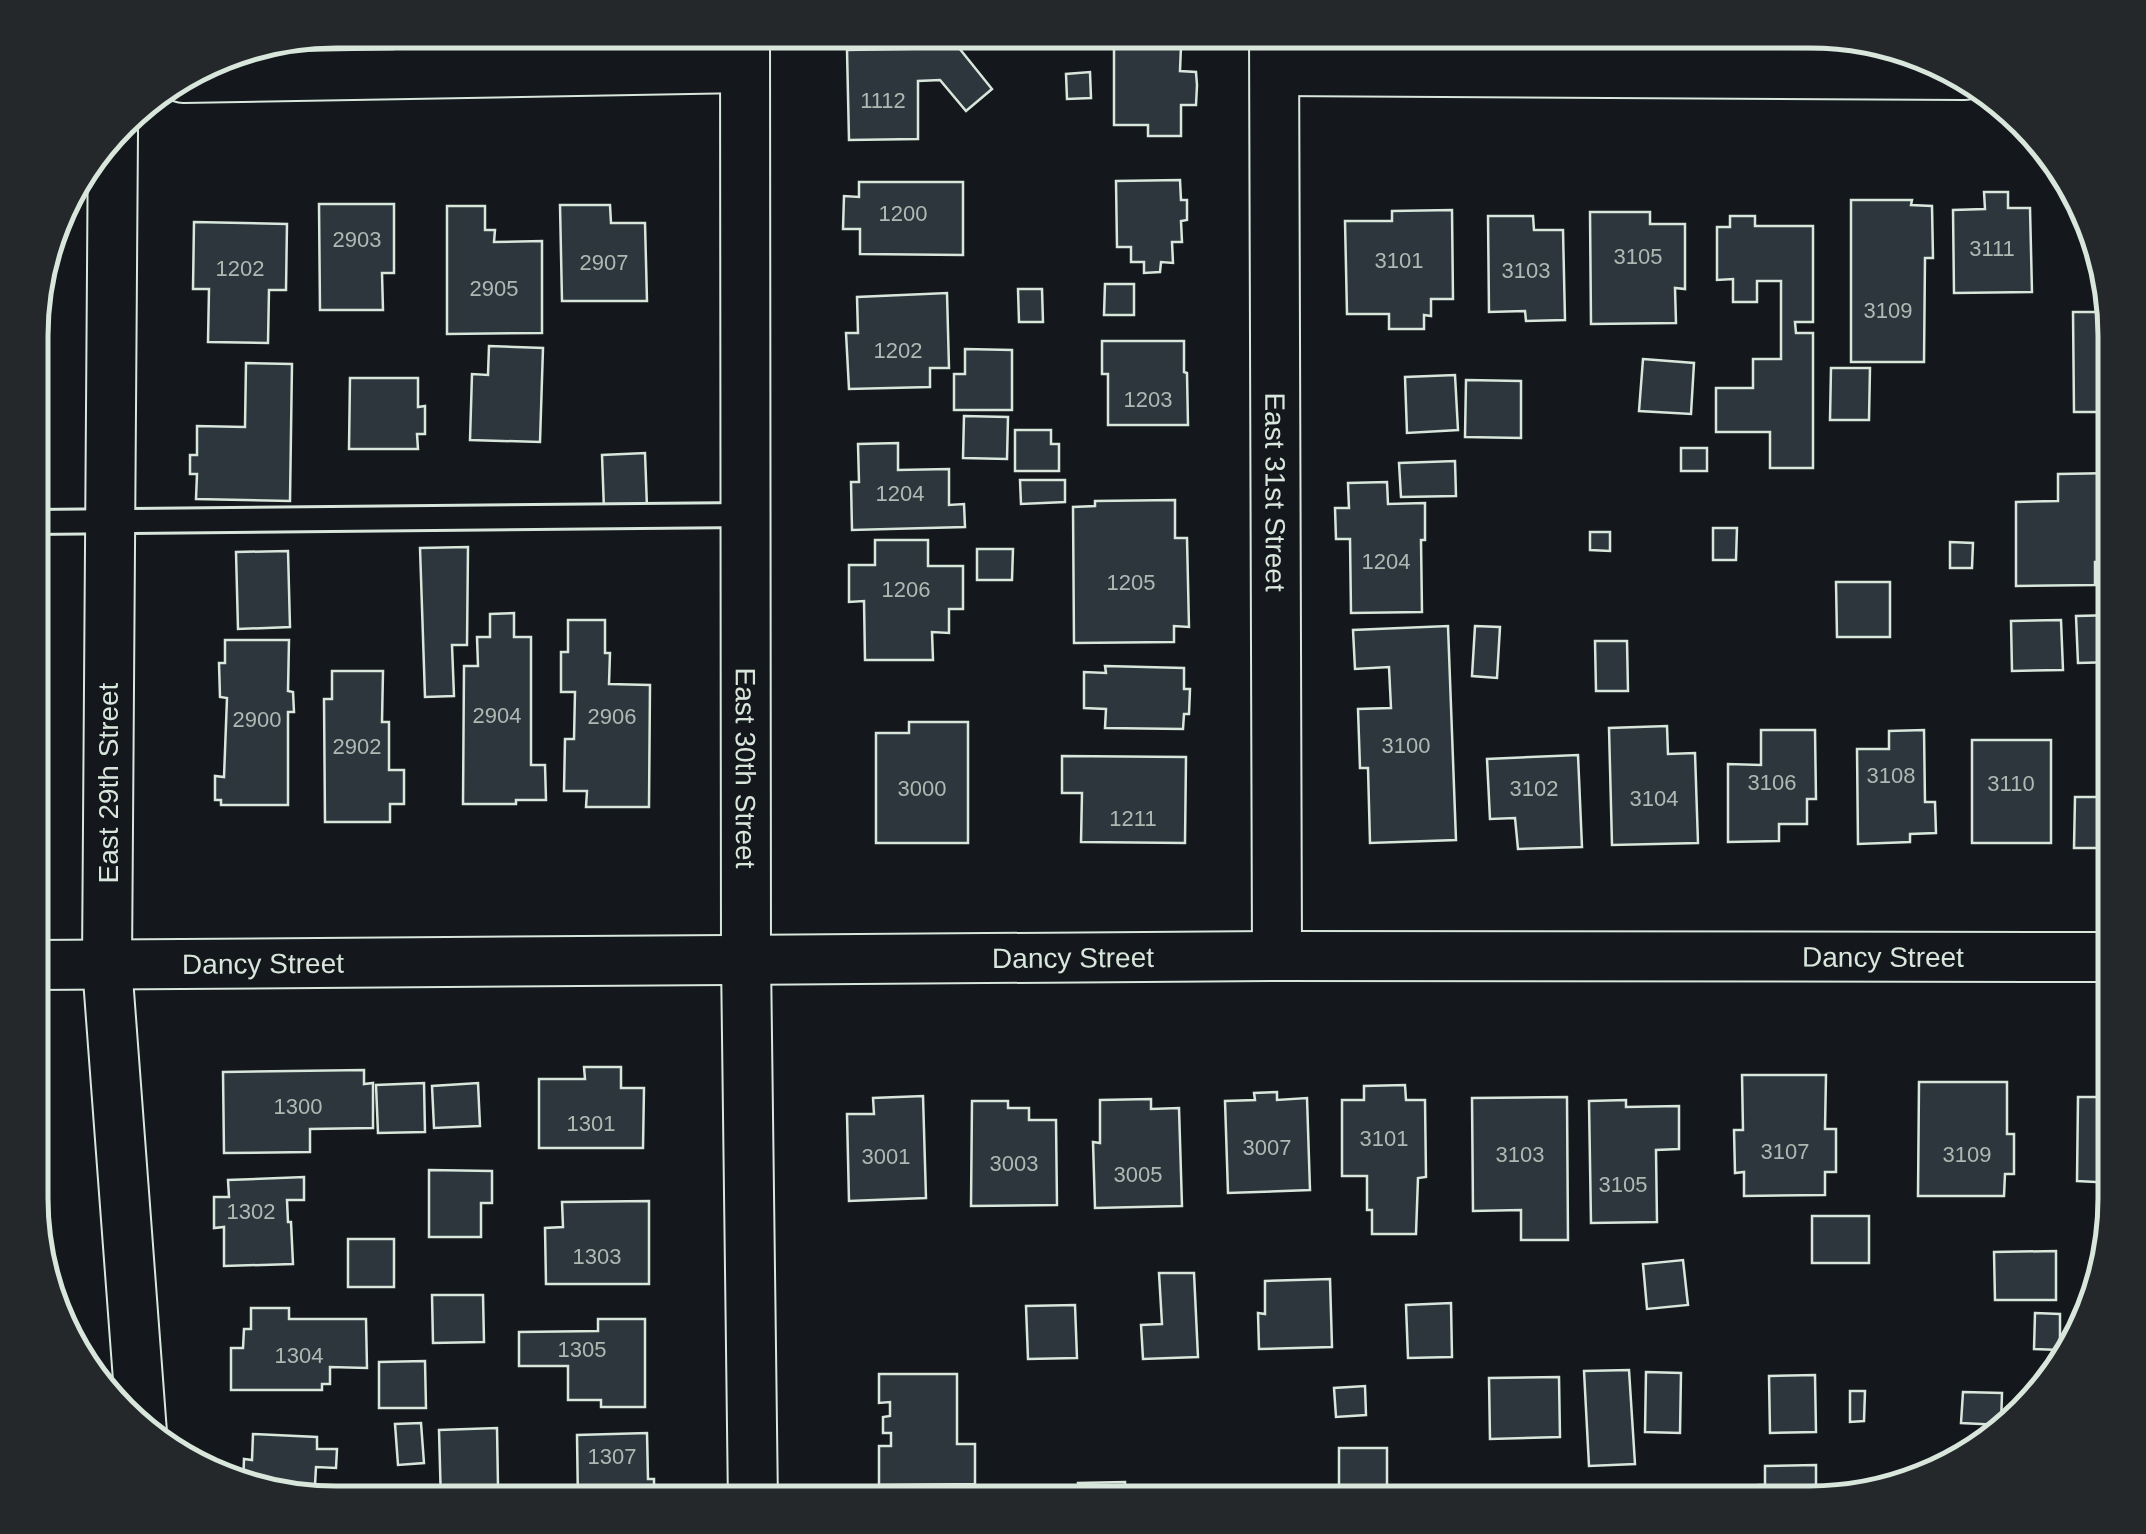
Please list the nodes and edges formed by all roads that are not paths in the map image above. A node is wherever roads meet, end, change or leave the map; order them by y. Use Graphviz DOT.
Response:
graph roads {
  1 [pos="745,49"];
  2 [pos="1274,50"];
  3 [pos="406,52"];
  4 [pos="247,62"];
  5 [pos="1930,74"];
  6 [pos="113,154"];
  7 [pos="746,515"];
  8 [pos="109,521"];
  9 [pos="48,522"];
  10 [pos="1277,956"];
  11 [pos="2098,956"];
  12 [pos="746,960"];
  13 [pos="48,965"];
  14 [pos="107,966"];
  15 [pos="140,1409"];
  16 [pos="753,1486"];
  1 -- 3 [label="street"];
  1 -- 7 [label="street, East 30th Street"];
  2 -- 5 [label="street"];
  2 -- 10 [label="street, East 31st Street"];
  3 -- 4 [label="street"];
  6 -- 8 [label="street, East 29th Street"];
  7 -- 8 [label="lane"];
  7 -- 12 [label="street, East 30th Street"];
  8 -- 9 [label="lane"];
  8 -- 14 [label="street, East 29th Street"];
  10 -- 11 [label="street, Dancy Street"];
  10 -- 12 [label="street, Dancy Street"];
  12 -- 14 [label="street, Dancy Street"];
  12 -- 16 [label="street, East 30th Street"];
  13 -- 14 [label="street, Dancy Street"];
  14 -- 15 [label="street, East 29th Street"];
}
